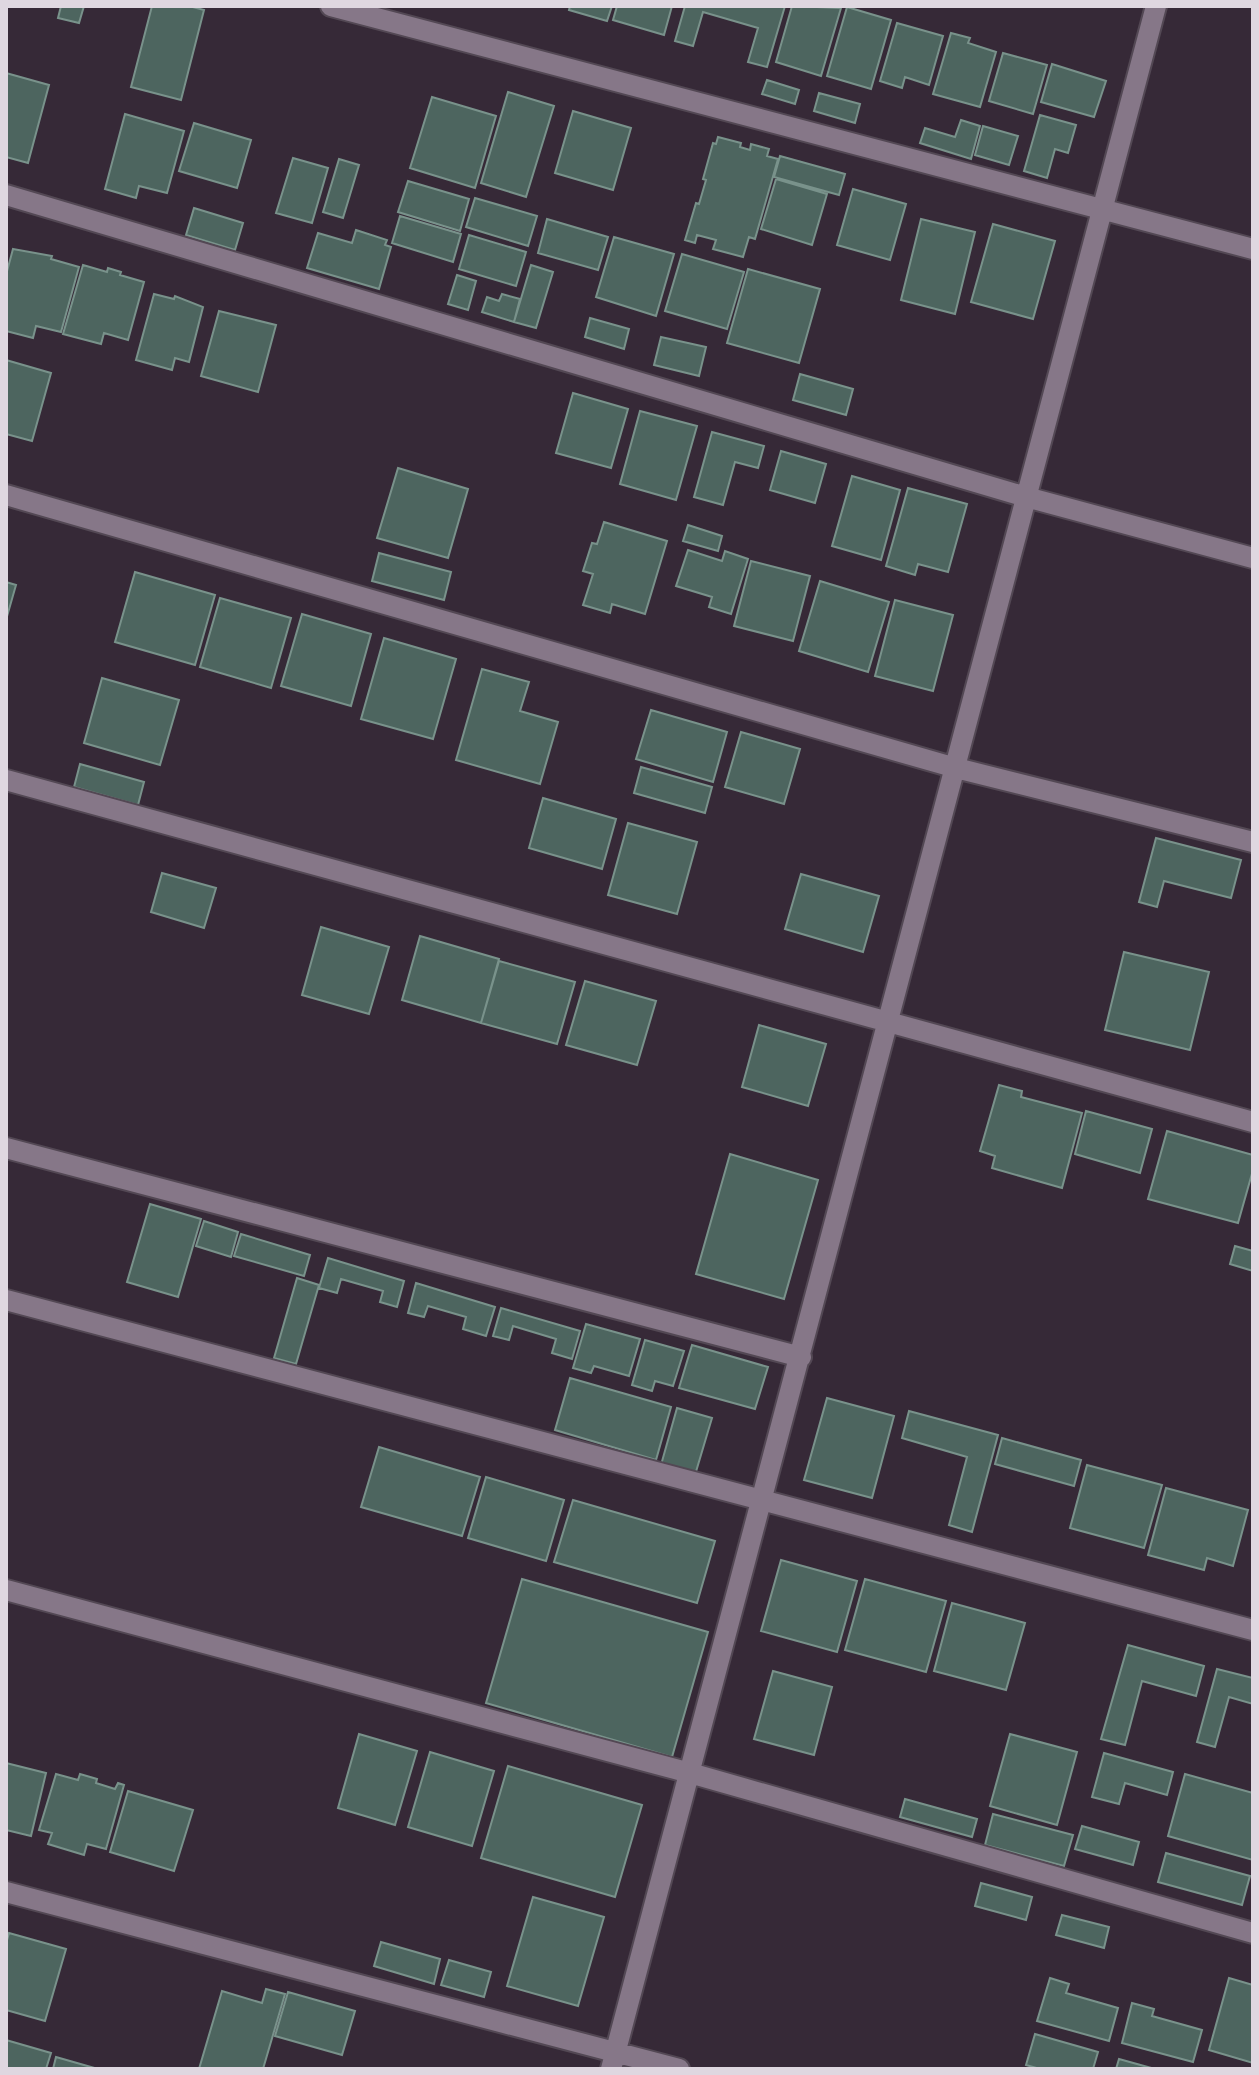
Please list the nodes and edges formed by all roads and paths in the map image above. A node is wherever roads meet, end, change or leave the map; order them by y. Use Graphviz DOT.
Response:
graph roads {
  1 [pos="331,6"];
  2 [pos="1156,6"];
  3 [pos="6,195"];
  4 [pos="1104,210"];
  5 [pos="1253,249"];
  6 [pos="6,495"];
  7 [pos="1026,497"];
  8 [pos="1253,558"];
  9 [pos="956,768"];
  10 [pos="6,780"];
  11 [pos="1253,842"];
  12 [pos="890,1021"];
  13 [pos="1253,1122"];
  14 [pos="6,1148"];
  15 [pos="6,1300"];
  16 [pos="801,1357"];
  17 [pos="763,1500"];
  18 [pos="6,1590"];
  19 [pos="1253,1630"];
  20 [pos="690,1773"];
  21 [pos="6,1892"];
  22 [pos="1253,1933"];
  23 [pos="613,2061"];
  24 [pos="679,2069"];
  1 -- 4 [label="street"];
  2 -- 4 [label="street"];
  3 -- 7 [label="street"];
  4 -- 5 [label="street"];
  4 -- 7 [label="street"];
  6 -- 9 [label="street"];
  7 -- 8 [label="street"];
  7 -- 9 [label="street"];
  9 -- 11 [label="street"];
  9 -- 12 [label="street"];
  10 -- 12 [label="street"];
  12 -- 13 [label="street"];
  12 -- 16 [label="street"];
  14 -- 16 [label="street"];
  15 -- 17 [label="street"];
  16 -- 17 [label="street"];
  17 -- 19 [label="street"];
  17 -- 20 [label="street"];
  18 -- 20 [label="street"];
  20 -- 22 [label="street"];
  20 -- 23 [label="street"];
  21 -- 23 [label="street"];
  23 -- 24 [label="street"];
}
